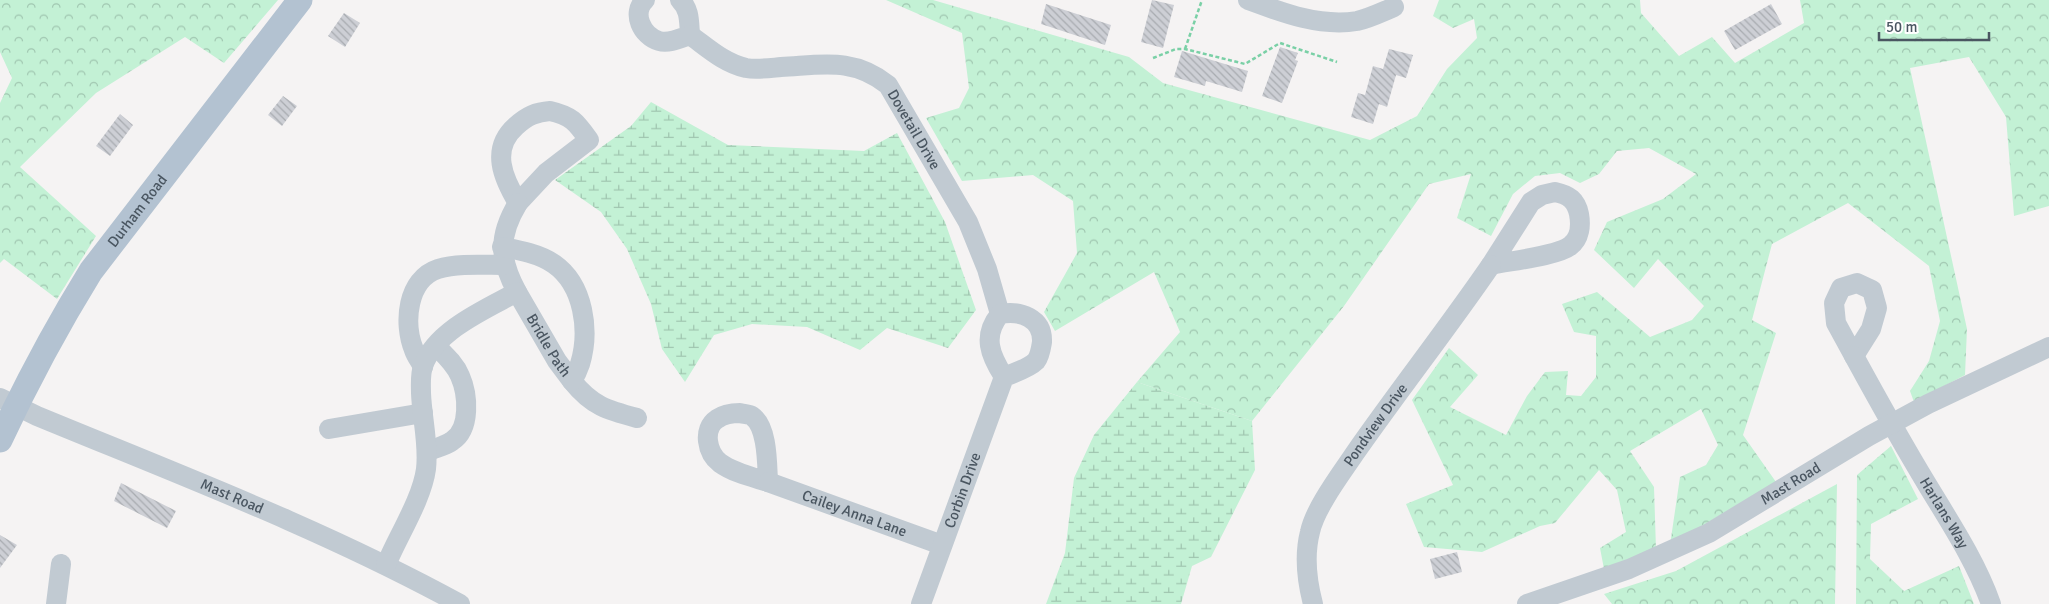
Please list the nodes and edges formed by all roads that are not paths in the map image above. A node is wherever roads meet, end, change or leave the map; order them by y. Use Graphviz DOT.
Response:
graph roads {
  1 [pos="300,0"];
  2 [pos="645,0"];
  3 [pos="680,0"];
  4 [pos="1248,0"];
  5 [pos="1394,7"];
  6 [pos="690,35"];
  7 [pos="518,203"];
  8 [pos="503,256"];
  9 [pos="1491,265"];
  10 [pos="517,292"];
  11 [pos="1000,314"];
  12 [pos="436,346"];
  13 [pos="2049,347"];
  14 [pos="1854,356"];
  15 [pos="423,367"];
  16 [pos="1004,377"];
  17 [pos="572,381"];
  18 [pos="8,401"];
  19 [pos="423,413"];
  20 [pos="637,418"];
  21 [pos="1891,424"];
  22 [pos="330,430"];
  23 [pos="0,440"];
  24 [pos="427,452"];
  25 [pos="768,482"];
  26 [pos="942,545"];
  27 [pos="62,564"];
  28 [pos="386,565"];
  29 [pos="56,604"];
  30 [pos="460,604"];
  31 [pos="921,604"];
  32 [pos="1313,604"];
  33 [pos="1527,604"];
  34 [pos="1991,604"];
  1 -- 18 [label="main road, Durham Road"];
  2 -- 6 [label="street"];
  3 -- 6 [label="street"];
  4 -- 5 [label="street"];
  6 -- 11 [label="street, Dovetail Drive"];
  7 -- 7 [label="street"];
  7 -- 8 [label="street"];
  8 -- 10 [label="street, Bridle Path"];
  8 -- 15 [label="street"];
  8 -- 17 [label="street, Bridle Path"];
  9 -- 9 [label="street, Pondview Drive"];
  9 -- 32 [label="street, Pondview Drive"];
  10 -- 12 [label="street"];
  10 -- 17 [label="street, Bridle Path"];
  11 -- 16 [label="street"];
  11 -- 16 [label="street"];
  12 -- 15 [label="street"];
  12 -- 24 [label="street"];
  13 -- 21 [label="street, Mast Road"];
  14 -- 21 [label="street, Harlans Way"];
  15 -- 19 [label="street"];
  16 -- 26 [label="street, Corbin Drive"];
  17 -- 20 [label="street"];
  18 -- 23 [label="main road, Durham Road"];
  18 -- 28 [label="street, Mast Road"];
  19 -- 22 [label="street"];
  19 -- 24 [label="street"];
  21 -- 33 [label="street, Mast Road"];
  21 -- 34 [label="street, Harlans Way"];
  24 -- 28 [label="street"];
  25 -- 26 [label="street, Cailey Anna Lane"];
  26 -- 31 [label="street, Corbin Drive"];
  27 -- 29 [label="street"];
  28 -- 30 [label="street, Mast Road"];
}
